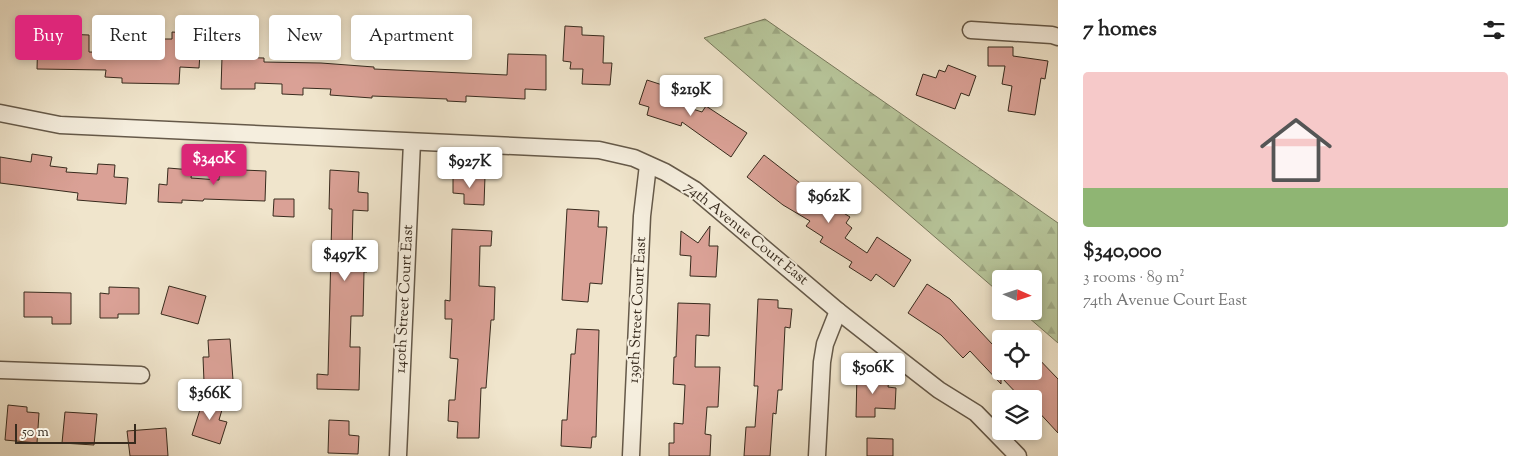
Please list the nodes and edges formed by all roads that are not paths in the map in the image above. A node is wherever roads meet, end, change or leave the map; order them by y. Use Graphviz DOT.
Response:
graph roads {
  1 [pos="971,30"];
  2 [pos="1058,37"];
  3 [pos="0,113"];
  4 [pos="412,142"];
  5 [pos="648,165"];
  6 [pos="838,311"];
  7 [pos="0,370"];
  8 [pos="141,375"];
  9 [pos="398,456"];
  10 [pos="632,456"];
  11 [pos="817,456"];
  12 [pos="1018,456"];
  1 -- 2 [label="street"];
  3 -- 4 [label="street, 74th Avenue Court East"];
  4 -- 5 [label="street, 74th Avenue Court East"];
  4 -- 9 [label="street, 140th Street Court East"];
  5 -- 6 [label="street, 74th Avenue Court East"];
  5 -- 10 [label="street, 139th Street Court East"];
  6 -- 11 [label="street"];
  6 -- 12 [label="street, 74th Avenue Court East"];
  7 -- 8 [label="street"];
}
